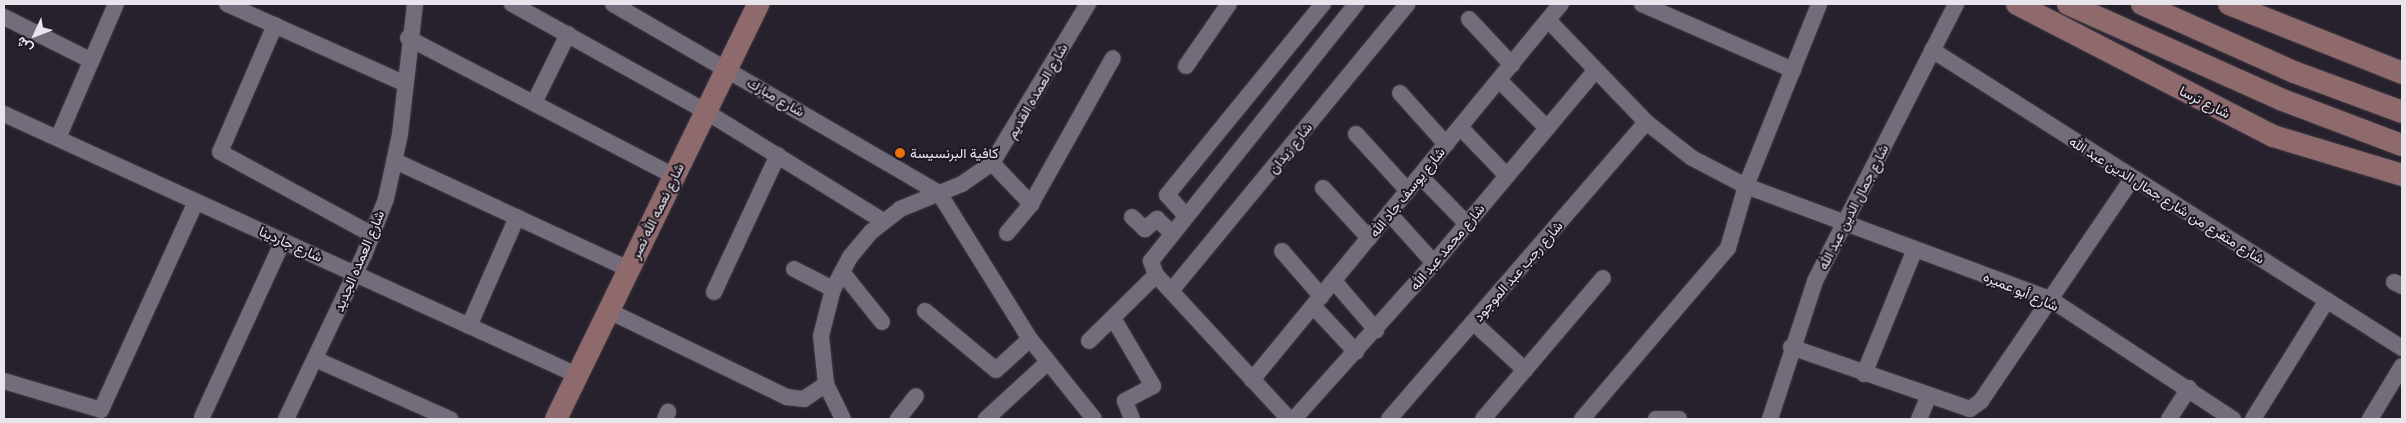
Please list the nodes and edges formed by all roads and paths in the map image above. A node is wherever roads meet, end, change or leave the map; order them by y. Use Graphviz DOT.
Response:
graph roads {
  1 [pos="116,4"];
  2 [pos="226,4"];
  3 [pos="415,4"];
  4 [pos="512,4"];
  5 [pos="612,4"];
  6 [pos="758,4"];
  7 [pos="1088,4"];
  8 [pos="1229,4"];
  9 [pos="1323,4"];
  10 [pos="1356,4"];
  11 [pos="1408,4"];
  12 [pos="1561,4"];
  13 [pos="1642,4"];
  14 [pos="1818,4"];
  15 [pos="1956,4"];
  16 [pos="2017,4"];
  17 [pos="2068,4"];
  18 [pos="2142,4"];
  19 [pos="2230,4"];
  20 [pos="1671,9"];
  21 [pos="4,17"];
  22 [pos="1469,19"];
  23 [pos="1548,20"];
  24 [pos="275,25"];
  25 [pos="568,34"];
  26 [pos="408,38"];
  27 [pos="1932,50"];
  28 [pos="1113,58"];
  29 [pos="92,61"];
  30 [pos="1512,65"];
  31 [pos="1186,66"];
  32 [pos="727,68"];
  33 [pos="1792,70"];
  34 [pos="1595,71"];
  35 [pos="2402,73"];
  36 [pos="1499,80"];
  37 [pos="404,83"];
  38 [pos="1400,93"];
  39 [pos="534,103"];
  40 [pos="705,111"];
  41 [pos="2402,112"];
  42 [pos="4,114"];
  43 [pos="1646,122"];
  44 [pos="1460,128"];
  45 [pos="1547,128"];
  46 [pos="1356,134"];
  47 [pos="58,138"];
  48 [pos="1446,144"];
  49 [pos="2402,145"];
  50 [pos="778,156"];
  51 [pos="395,161"];
  52 [pos="992,163"];
  53 [pos="2402,175"];
  54 [pos="674,176"];
  55 [pos="1420,176"];
  56 [pos="1507,176"];
  57 [pos="2132,179"];
  58 [pos="1746,186"];
  59 [pos="1323,188"];
  60 [pos="1408,191"];
  61 [pos="939,192"];
  62 [pos="196,202"];
  63 [pos="1031,204"];
  64 [pos="1389,213"];
  65 [pos="1186,216"];
  66 [pos="517,217"];
  67 [pos="1132,217"];
  68 [pos="883,221"];
  69 [pos="1846,222"];
  70 [pos="1467,224"];
  71 [pos="1007,233"];
  72 [pos="1172,233"];
  73 [pos="373,235"];
  74 [pos="1369,238"];
  75 [pos="283,241"];
  76 [pos="1915,250"];
  77 [pos="1282,251"];
  78 [pos="1434,263"];
  79 [pos="629,269"];
  80 [pos="794,269"];
  81 [pos="842,272"];
  82 [pos="356,274"];
  83 [pos="1156,275"];
  84 [pos="1603,278"];
  85 [pos="1334,281"];
  86 [pos="833,289"];
  87 [pos="1171,291"];
  88 [pos="714,292"];
  89 [pos="2050,299"];
  90 [pos="2327,300"];
  91 [pos="1317,301"];
  92 [pos="609,311"];
  93 [pos="925,311"];
  94 [pos="1113,318"];
  95 [pos="882,322"];
  96 [pos="1473,322"];
  97 [pos="469,326"];
  98 [pos="1376,330"];
  99 [pos="1030,338"];
  100 [pos="1089,341"];
  101 [pos="1791,347"];
  102 [pos="2402,348"];
  103 [pos="1356,352"];
  104 [pos="315,359"];
  105 [pos="1048,362"];
  106 [pos="2402,366"];
  107 [pos="1525,370"];
  108 [pos="1864,374"];
  109 [pos="577,375"];
  110 [pos="4,380"];
  111 [pos="1252,380"];
  112 [pos="826,384"];
  113 [pos="2189,388"];
  114 [pos="916,396"];
  115 [pos="1928,398"];
  116 [pos="1086,416"];
  117 [pos="202,417"];
  118 [pos="286,419"];
  119 [pos="450,419"];
  120 [pos="556,419"];
  121 [pos="844,419"];
  122 [pos="898,419"];
  123 [pos="986,419"];
  124 [pos="1132,419"];
  125 [pos="1289,419"];
  126 [pos="1294,419"];
  127 [pos="1389,419"];
  128 [pos="1483,419"];
  129 [pos="1584,419"];
  130 [pos="1656,419"];
  131 [pos="1679,419"];
  132 [pos="1770,419"];
  133 [pos="1918,419"];
  134 [pos="2169,419"];
  135 [pos="2233,419"];
  136 [pos="2252,419"];
  137 [pos="2370,419"];
  1 -- 29 [label="street"];
  2 -- 24 [label="street"];
  3 -- 26 [label="street, شارع العمده الجديد"];
  4 -- 25 [label="street"];
  5 -- 32 [label="street, شارع مبارك"];
  6 -- 32 [label="main road, شارع نعمه الله نصر"];
  7 -- 52 [label="street, شارع العمده القديم"];
  8 -- 31 [label="street"];
  9 -- 65 [label="street"];
  10 -- 65 [label="street"];
  11 -- 87 [label="street, شارع زيدان"];
  12 -- 23 [label="street, شارع يوسف جاد الله"];
  13 -- 20 [label="street"];
  14 -- 33 [label="street"];
  15 -- 27 [label="street, شارع جمال الدين عبد الله"];
  16 -- 53 [label="main road, شارع ترسا"];
  17 -- 49 [label="main road"];
  18 -- 41 [label="main road"];
  19 -- 35 [label="main road"];
  20 -- 33 [label="street"];
  21 -- 29 [label="street"];
  22 -- 30 [label="street"];
  23 -- 30 [label="street, شارع يوسف جاد الله"];
  23 -- 34 [label="street, شارع أبو عميره"];
  24 -- 37 [label="street"];
  24 -- 73 [label="street"];
  25 -- 39 [label="street"];
  25 -- 40 [label="street"];
  26 -- 37 [label="street, شارع العمده الجديد"];
  26 -- 39 [label="street"];
  27 -- 57 [label="street, شارع متفرع من شارع جمال الدين عبد الله"];
  27 -- 69 [label="street, شارع جمال الدين عبد الله"];
  28 -- 63 [label="street"];
  29 -- 47 [label="street"];
  30 -- 36 [label="street, شارع يوسف جاد الله"];
  32 -- 40 [label="main road, شارع نعمه الله نصر"];
  32 -- 61 [label="street, شارع مبارك"];
  33 -- 58 [label="street"];
  34 -- 43 [label="street, شارع أبو عميره"];
  34 -- 45 [label="street, شارع محمد عبد الله"];
  36 -- 44 [label="street, شارع يوسف جاد الله"];
  36 -- 45 [label="street"];
  37 -- 51 [label="street, شارع العمده الجديد"];
  38 -- 48 [label="street"];
  39 -- 54 [label="street"];
  40 -- 50 [label="street"];
  40 -- 54 [label="main road, شارع نعمه الله نصر"];
  42 -- 47 [label="street, شارع جاردينا"];
  43 -- 58 [label="street, شارع أبو عميره"];
  43 -- 96 [label="street, شارع رجب عبد الموجود"];
  44 -- 48 [label="street, شارع يوسف جاد الله"];
  44 -- 56 [label="street"];
  45 -- 56 [label="street, شارع محمد عبد الله"];
  46 -- 60 [label="street"];
  47 -- 62 [label="street, شارع جاردينا"];
  48 -- 55 [label="street, شارع يوسف جاد الله"];
  50 -- 68 [label="street"];
  50 -- 88 [label="street"];
  51 -- 66 [label="street"];
  51 -- 73 [label="street, شارع العمده الجديد"];
  52 -- 61 [label="street, شارع العمده القديم"];
  52 -- 63 [label="street"];
  54 -- 79 [label="main road, شارع نعمه الله نصر"];
  55 -- 60 [label="street, شارع يوسف جاد الله"];
  55 -- 70 [label="street"];
  56 -- 70 [label="street, شارع محمد عبد الله"];
  57 -- 89 [label="street"];
  57 -- 90 [label="street, شارع متفرع من شارع جمال الدين عبد الله"];
  58 -- 69 [label="street, شارع أبو عميره"];
  58 -- 129 [label="street"];
  59 -- 74 [label="street"];
  60 -- 64 [label="street, شارع يوسف جاد الله"];
  61 -- 68 [label="street, شارع العمده القديم"];
  61 -- 99 [label="street"];
  62 -- 75 [label="street, شارع جاردينا"];
  62 -- 110 [label="street"];
  63 -- 71 [label="street"];
  64 -- 74 [label="street, شارع يوسف جاد الله"];
  64 -- 78 [label="street"];
  65 -- 72 [label="street"];
  66 -- 79 [label="street"];
  66 -- 97 [label="street"];
  67 -- 72 [label="street"];
  68 -- 81 [label="street, شارع العمده القديم"];
  69 -- 76 [label="street, شارع أبو عميره"];
  69 -- 101 [label="street, شارع جمال الدين عبد الله"];
  70 -- 78 [label="street, شارع محمد عبد الله"];
  72 -- 83 [label="street"];
  73 -- 82 [label="street, شارع العمده الجديد"];
  74 -- 85 [label="street, شارع يوسف جاد الله"];
  75 -- 82 [label="street, شارع جاردينا"];
  75 -- 117 [label="street"];
  76 -- 89 [label="street, شارع أبو عميره"];
  76 -- 108 [label="street"];
  77 -- 91 [label="street"];
  78 -- 98 [label="street, شارع محمد عبد الله"];
  79 -- 92 [label="main road, شارع نعمه الله نصر"];
  80 -- 86 [label="street"];
  81 -- 86 [label="street, شارع العمده القديم"];
  81 -- 95 [label="street"];
  82 -- 97 [label="street, شارع جاردينا"];
  82 -- 104 [label="street, شارع العمده الجديد"];
  83 -- 87 [label="street"];
  83 -- 94 [label="street"];
  84 -- 107 [label="street"];
  85 -- 91 [label="street, شارع يوسف جاد الله"];
  85 -- 98 [label="street"];
  86 -- 112 [label="street, شارع العمده القديم"];
  87 -- 111 [label="street"];
  89 -- 113 [label="street, شارع أبو عميره"];
  89 -- 115 [label="street"];
  90 -- 102 [label="street, شارع متفرع من شارع جمال الدين عبد الله"];
  90 -- 136 [label="street"];
  91 -- 103 [label="street"];
  91 -- 111 [label="street, شارع يوسف جاد الله"];
  92 -- 109 [label="main road, شارع نعمه الله نصر"];
  92 -- 112 [label="street"];
  93 -- 99 [label="street"];
  94 -- 100 [label="street"];
  94 -- 124 [label="street"];
  96 -- 107 [label="street"];
  96 -- 127 [label="street, شارع رجب عبد الموجود"];
  97 -- 109 [label="street, شارع جاردينا"];
  98 -- 103 [label="street, شارع محمد عبد الله"];
  99 -- 105 [label="street"];
  101 -- 108 [label="street"];
  101 -- 132 [label="street, شارع جمال الدين عبد الله"];
  103 -- 126 [label="street, شارع محمد عبد الله"];
  104 -- 118 [label="street, شارع العمده الجديد"];
  104 -- 119 [label="street"];
  105 -- 116 [label="street"];
  105 -- 123 [label="street"];
  106 -- 137 [label="street"];
  107 -- 128 [label="street"];
  108 -- 115 [label="street"];
  109 -- 120 [label="main road, شارع نعمه الله نصر"];
  111 -- 125 [label="street"];
  112 -- 121 [label="street, شارع العمده القديم"];
  113 -- 134 [label="street"];
  113 -- 135 [label="street, شارع أبو عميره"];
  114 -- 122 [label="street"];
  115 -- 133 [label="street"];
  130 -- 131 [label="street"];
}
